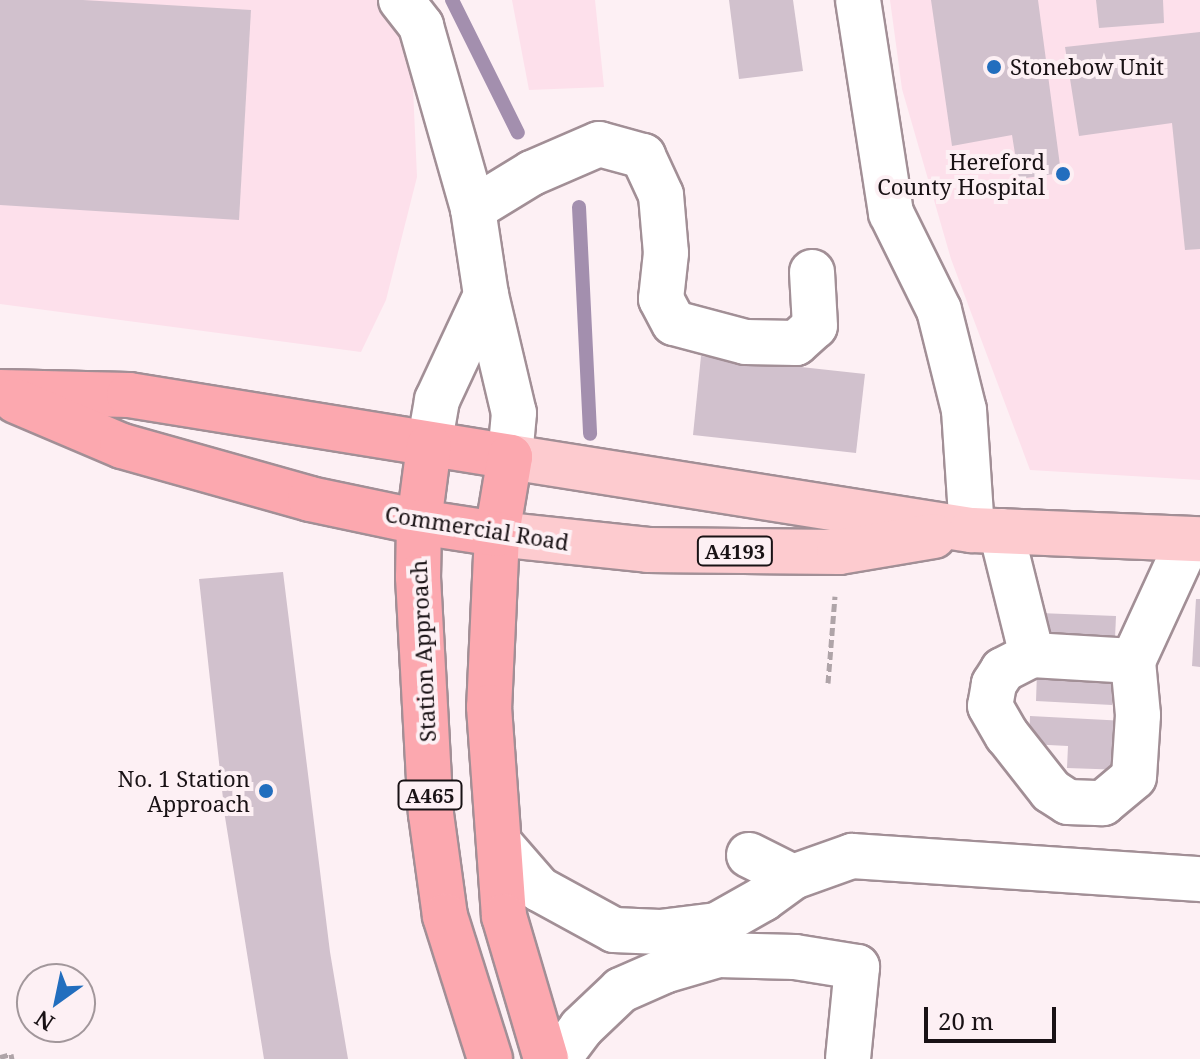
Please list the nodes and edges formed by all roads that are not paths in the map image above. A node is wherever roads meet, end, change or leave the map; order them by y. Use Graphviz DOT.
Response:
graph roads {
  1 [pos="401,0"];
  2 [pos="858,0"];
  3 [pos="473,209"];
  4 [pos="812,272"];
  5 [pos="486,295"];
  6 [pos="0,393"];
  7 [pos="429,446"];
  8 [pos="510,457"];
  9 [pos="419,522"];
  10 [pos="987,531"];
  11 [pos="497,534"];
  12 [pos="1195,539"];
  13 [pos="1032,655"];
  14 [pos="1133,661"];
  15 [pos="499,843"];
  16 [pos="749,855"];
  17 [pos="793,877"];
  18 [pos="1200,879"];
  19 [pos="662,951"];
  20 [pos="490,1059"];
  21 [pos="546,1059"];
  22 [pos="558,1059"];
  23 [pos="848,1059"];
  1 -- 3 [label="street"];
  2 -- 10 [label="street"];
  3 -- 4 [label="street"];
  3 -- 5 [label="street"];
  5 -- 7 [label="street"];
  5 -- 8 [label="street"];
  6 -- 7 [label="highway, Commercial Road"];
  6 -- 9 [label="highway, Commercial Road"];
  7 -- 8 [label="highway, Commercial Road"];
  7 -- 9 [label="highway, Station Approach"];
  8 -- 10 [label="main road, Commercial Road / A4193"];
  8 -- 11 [label="highway"];
  9 -- 11 [label="highway, Commercial Road"];
  9 -- 20 [label="highway, Station Approach / A465"];
  10 -- 11 [label="main road, Commercial Road / A4193"];
  10 -- 12 [label="main road, Commercial Road / A4193"];
  10 -- 13 [label="street"];
  11 -- 15 [label="highway, A465"];
  12 -- 14 [label="street"];
  13 -- 14 [label="street"];
  13 -- 14 [label="street"];
  15 -- 19 [label="street"];
  15 -- 21 [label="highway, A465"];
  16 -- 17 [label="street"];
  17 -- 18 [label="street"];
  17 -- 19 [label="street"];
  19 -- 22 [label="street"];
  19 -- 23 [label="street"];
}
